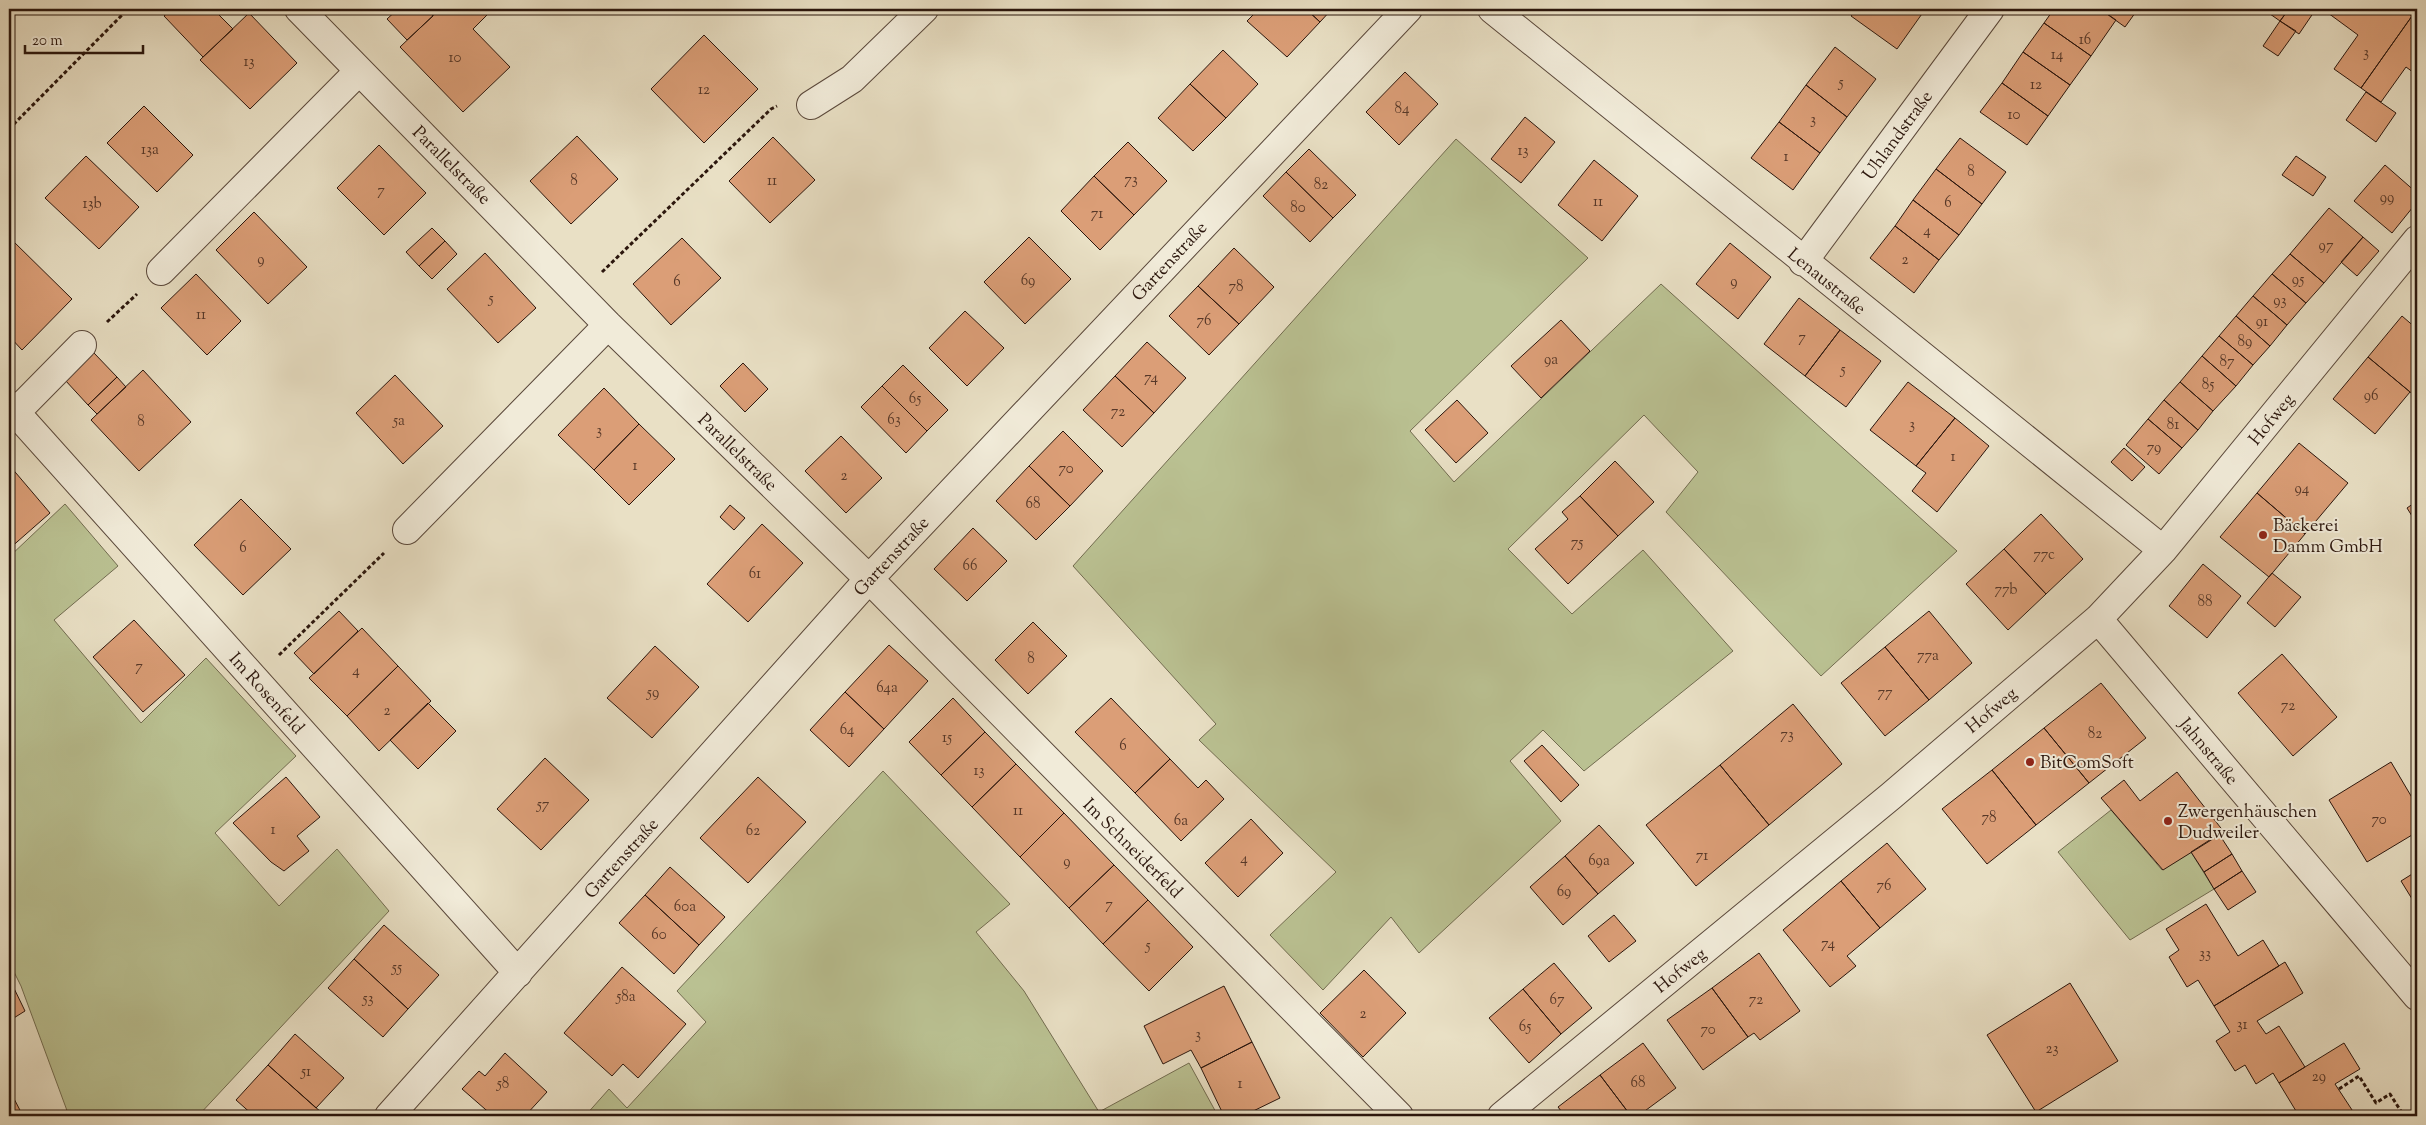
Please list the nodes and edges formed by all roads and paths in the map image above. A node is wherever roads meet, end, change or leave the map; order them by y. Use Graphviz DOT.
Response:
graph roads {
  1 [pos="128,9"];
  2 [pos="299,9"];
  3 [pos="924,9"];
  4 [pos="1408,9"];
  5 [pos="1492,9"];
  6 [pos="1990,9"];
  7 [pos="359,71"];
  8 [pos="811,106"];
  9 [pos="9,130"];
  10 [pos="2417,240"];
  11 [pos="1803,262"];
  12 [pos="161,271"];
  13 [pos="579,294"];
  14 [pos="608,324"];
  15 [pos="82,345"];
  16 [pos="12,408"];
  17 [pos="408,530"];
  18 [pos="2163,550"];
  19 [pos="869,579"];
  20 [pos="2098,619"];
  21 [pos="254,678"];
  22 [pos="518,973"];
  23 [pos="2417,996"];
  24 [pos="2339,1089"];
  25 [pos="389,1116"];
  26 [pos="1399,1116"];
  27 [pos="1502,1116"];
  28 [pos="2404,1116"];
  1 -- 9 [label="path"];
  2 -- 7 [label="street, Parallelstraße"];
  3 -- 8 [label="street"];
  4 -- 19 [label="street, Gartenstraße"];
  5 -- 11 [label="street, Lenaustraße"];
  6 -- 11 [label="street, Uhlandstraße"];
  7 -- 12 [label="street"];
  7 -- 13 [label="street, Parallelstraße"];
  8 -- 13 [label="path"];
  10 -- 18 [label="street, Hofweg"];
  11 -- 18 [label="street, Lenaustraße"];
  12 -- 15 [label="path"];
  13 -- 14 [label="street, Parallelstraße"];
  14 -- 17 [label="street"];
  14 -- 19 [label="street, Parallelstraße"];
  15 -- 16 [label="street, Im Rosenfeld"];
  16 -- 21 [label="street, Im Rosenfeld"];
  17 -- 21 [label="path"];
  18 -- 20 [label="street, Hofweg"];
  19 -- 22 [label="street, Gartenstraße"];
  19 -- 26 [label="street, Im Schneiderfeld"];
  20 -- 23 [label="street, Jahnstraße"];
  20 -- 27 [label="street, Hofweg"];
  21 -- 22 [label="street, Im Rosenfeld"];
  22 -- 25 [label="street, Gartenstraße"];
  24 -- 28 [label="path"];
}
